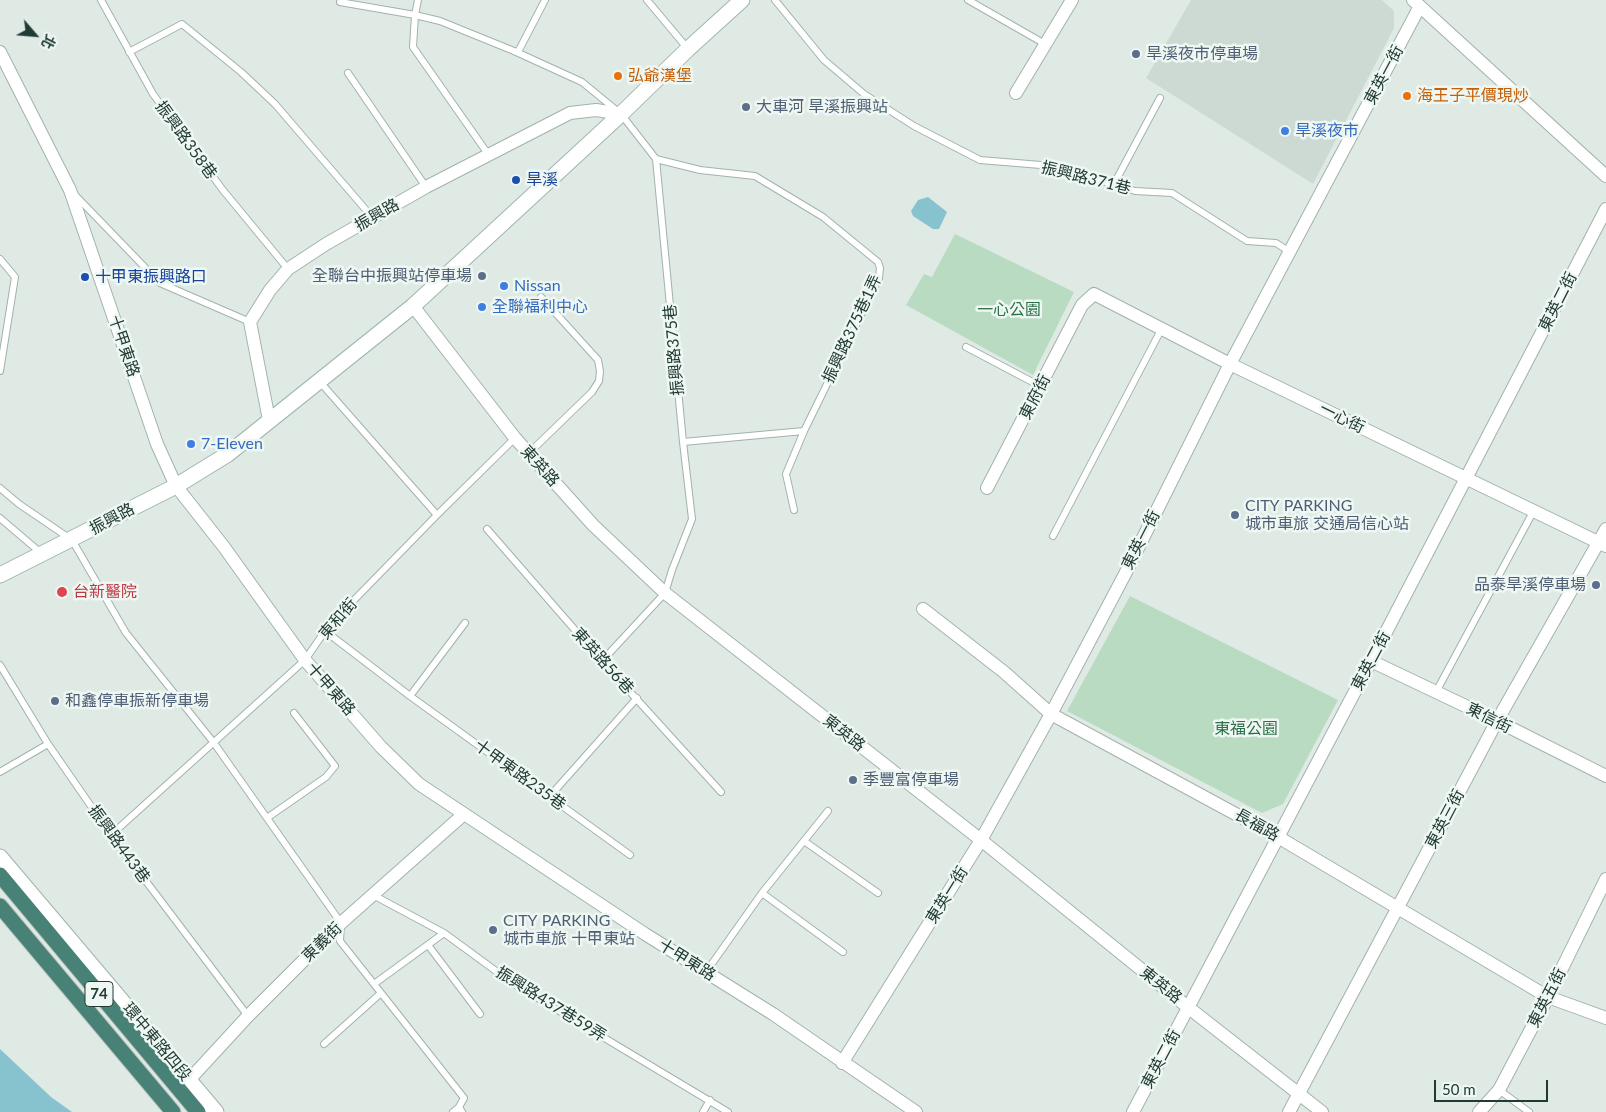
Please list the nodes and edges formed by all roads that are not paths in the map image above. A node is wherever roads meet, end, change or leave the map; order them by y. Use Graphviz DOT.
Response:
graph roads {
  1 [pos="101,0"];
  2 [pos="418,0"];
  3 [pos="545,0"];
  4 [pos="647,0"];
  5 [pos="742,0"];
  6 [pos="775,0"];
  7 [pos="968,0"];
  8 [pos="1072,0"];
  9 [pos="340,2"];
  10 [pos="1416,3"];
  11 [pos="415,15"];
  12 [pos="1045,44"];
  13 [pos="688,49"];
  14 [pos="0,52"];
  15 [pos="129,52"];
  16 [pos="518,52"];
  17 [pos="348,73"];
  18 [pos="1016,93"];
  19 [pos="1160,98"];
  20 [pos="621,114"];
  21 [pos="488,154"];
  22 [pos="656,159"];
  23 [pos="1606,176"];
  24 [pos="1114,184"];
  25 [pos="426,187"];
  26 [pos="70,190"];
  27 [pos="1606,209"];
  28 [pos="372,217"];
  29 [pos="1290,252"];
  30 [pos="0,259"];
  31 [pos="288,269"];
  32 [pos="540,297"];
  33 [pos="1082,305"];
  34 [pos="413,306"];
  35 [pos="250,322"];
  36 [pos="1161,330"];
  37 [pos="966,347"];
  38 [pos="1230,364"];
  39 [pos="0,370"];
  40 [pos="319,381"];
  41 [pos="1040,386"];
  42 [pos="268,420"];
  43 [pos="804,432"];
  44 [pos="515,438"];
  45 [pos="683,442"];
  46 [pos="529,453"];
  47 [pos="1467,478"];
  48 [pos="176,486"];
  49 [pos="0,488"];
  50 [pos="987,488"];
  51 [pos="794,510"];
  52 [pos="1533,512"];
  53 [pos="436,515"];
  54 [pos="0,518"];
  55 [pos="487,529"];
  56 [pos="1606,529"];
  57 [pos="1053,536"];
  58 [pos="72,540"];
  59 [pos="1602,544"];
  60 [pos="42,554"];
  61 [pos="0,576"];
  62 [pos="665,593"];
  63 [pos="923,609"];
  64 [pos="465,623"];
  65 [pos="325,631"];
  66 [pos="305,660"];
  67 [pos="602,661"];
  68 [pos="1371,661"];
  69 [pos="1,668"];
  70 [pos="1436,692"];
  71 [pos="410,696"];
  72 [pos="637,698"];
  73 [pos="294,713"];
  74 [pos="1051,714"];
  75 [pos="1497,722"];
  76 [pos="48,744"];
  77 [pos="214,744"];
  78 [pos="0,772"];
  79 [pos="1606,776"];
  80 [pos="720,792"];
  81 [pos="550,796"];
  82 [pos="828,811"];
  83 [pos="464,814"];
  84 [pos="267,818"];
  85 [pos="111,835"];
  86 [pos="1278,837"];
  87 [pos="981,840"];
  88 [pos="804,841"];
  89 [pos="630,855"];
  90 [pos="0,858"];
  91 [pos="0,875"];
  92 [pos="1606,879"];
  93 [pos="878,892"];
  94 [pos="762,893"];
  95 [pos="373,895"];
  96 [pos="0,906"];
  97 [pos="1398,907"];
  98 [pos="341,923"];
  99 [pos="444,933"];
  100 [pos="428,945"];
  101 [pos="843,952"];
  102 [pos="706,972"];
  103 [pos="374,984"];
  104 [pos="380,993"];
  105 [pos="1548,997"];
  106 [pos="1189,1008"];
  107 [pos="480,1014"];
  108 [pos="248,1016"];
  109 [pos="1606,1018"];
  110 [pos="324,1044"];
  111 [pos="842,1063"];
  112 [pos="189,1080"];
  113 [pos="1499,1090"];
  114 [pos="1298,1094"];
  115 [pos="710,1100"];
  116 [pos="460,1109"];
  117 [pos="173,1112"];
  118 [pos="198,1112"];
  119 [pos="216,1112"];
  120 [pos="453,1112"];
  121 [pos="703,1112"];
  122 [pos="728,1112"];
  123 [pos="916,1112"];
  124 [pos="1134,1112"];
  125 [pos="1289,1112"];
  126 [pos="1322,1112"];
  127 [pos="1479,1112"];
  128 [pos="1529,1112"];
  1 -- 15 [label="lane, 振興路358巷"];
  2 -- 11 [label="lane"];
  3 -- 16 [label="lane"];
  4 -- 13 [label="lane"];
  5 -- 13 [label="main road, 振興路"];
  6 -- 24 [label="lane, 振興路371巷"];
  7 -- 12 [label="lane"];
  8 -- 12 [label="street"];
  9 -- 11 [label="lane"];
  10 -- 23 [label="street"];
  10 -- 29 [label="street, 東英一街"];
  11 -- 16 [label="lane"];
  11 -- 21 [label="lane"];
  12 -- 18 [label="street"];
  13 -- 20 [label="main road, 振興路"];
  14 -- 26 [label="street, 十甲東路"];
  15 -- 28 [label="lane"];
  15 -- 31 [label="lane, 振興路358巷"];
  16 -- 20 [label="lane"];
  17 -- 25 [label="lane"];
  19 -- 24 [label="lane"];
  20 -- 21 [label="street, 振興路"];
  20 -- 22 [label="lane"];
  20 -- 34 [label="main road, 振興路"];
  21 -- 25 [label="street, 振興路"];
  22 -- 43 [label="lane, 振興路375巷1弄"];
  22 -- 45 [label="lane, 振興路375巷"];
  24 -- 29 [label="lane, 振興路371巷"];
  25 -- 28 [label="street, 振興路"];
  26 -- 35 [label="lane"];
  26 -- 48 [label="street, 十甲東路"];
  27 -- 47 [label="street, 東英二街"];
  28 -- 31 [label="street, 振興路"];
  29 -- 38 [label="street, 東英一街"];
  30 -- 39 [label="lane"];
  31 -- 35 [label="street, 振興路"];
  32 -- 46 [label="lane"];
  33 -- 36 [label="street, 一心街"];
  33 -- 41 [label="street, 東府街"];
  34 -- 40 [label="main road, 振興路"];
  34 -- 44 [label="street, 東英路"];
  35 -- 42 [label="street"];
  36 -- 38 [label="street, 一心街"];
  36 -- 57 [label="lane"];
  37 -- 41 [label="lane"];
  38 -- 47 [label="street, 一心街"];
  38 -- 74 [label="street, 東英一街"];
  40 -- 42 [label="main road, 振興路"];
  40 -- 53 [label="lane"];
  41 -- 50 [label="street, 東府街"];
  42 -- 48 [label="main road, 振興路"];
  43 -- 45 [label="lane"];
  43 -- 51 [label="lane, 振興路375巷1弄"];
  44 -- 46 [label="street, 東英路"];
  44 -- 53 [label="lane, 東和街"];
  45 -- 62 [label="lane, 振興路375巷"];
  46 -- 62 [label="street, 東英路"];
  47 -- 52 [label="street, 一心街"];
  47 -- 68 [label="street, 東英二街"];
  48 -- 58 [label="main road, 振興路"];
  48 -- 66 [label="street, 十甲東路"];
  49 -- 58 [label="lane"];
  52 -- 59 [label="street, 一心街"];
  52 -- 70 [label="lane"];
  53 -- 65 [label="lane, 東和街"];
  54 -- 60 [label="lane"];
  55 -- 67 [label="lane, 東英路56巷"];
  56 -- 59 [label="street, 東英三街"];
  58 -- 60 [label="main road, 振興路"];
  58 -- 77 [label="lane"];
  59 -- 75 [label="street, 東英三街"];
  60 -- 61 [label="main road, 振興路"];
  62 -- 67 [label="lane"];
  62 -- 87 [label="street, 東英路"];
  63 -- 74 [label="street, 長福路"];
  64 -- 71 [label="lane"];
  65 -- 66 [label="lane, 東和街"];
  65 -- 71 [label="lane, 十甲東路235巷"];
  66 -- 77 [label="lane, 東和街"];
  66 -- 83 [label="street, 十甲東路"];
  67 -- 72 [label="lane, 東英路56巷"];
  68 -- 70 [label="street, 東信街"];
  68 -- 86 [label="street, 東英二街"];
  69 -- 76 [label="lane, 振興路443巷"];
  70 -- 75 [label="street, 東信街"];
  71 -- 81 [label="lane, 十甲東路235巷"];
  72 -- 80 [label="lane, 東英路56巷"];
  72 -- 81 [label="lane"];
  73 -- 84 [label="lane"];
  74 -- 86 [label="street, 長福路"];
  74 -- 87 [label="street, 東英一街"];
  75 -- 79 [label="street, 東信街"];
  75 -- 97 [label="street, 東英三街"];
  76 -- 78 [label="lane"];
  76 -- 85 [label="lane, 振興路443巷"];
  77 -- 84 [label="lane"];
  77 -- 85 [label="lane, 東和街"];
  81 -- 89 [label="lane, 十甲東路235巷"];
  82 -- 88 [label="lane"];
  83 -- 95 [label="street, 東義街"];
  83 -- 102 [label="street, 十甲東路"];
  84 -- 98 [label="lane"];
  85 -- 108 [label="lane, 振興路443巷"];
  86 -- 97 [label="street, 長福路"];
  86 -- 106 [label="street, 東英二街"];
  87 -- 106 [label="street, 東英路"];
  87 -- 111 [label="street, 東英一街"];
  88 -- 93 [label="lane"];
  88 -- 94 [label="lane"];
  90 -- 112 [label="main road, 環中東路四段"];
  91 -- 118 [label="highway, 74"];
  92 -- 105 [label="street, 東英五街"];
  94 -- 101 [label="lane"];
  94 -- 102 [label="lane"];
  95 -- 98 [label="street, 東義街"];
  95 -- 99 [label="lane, 振興路437巷59弄"];
  96 -- 117 [label="highway, 74"];
  97 -- 105 [label="street, 長福路"];
  97 -- 114 [label="street, 東英三街"];
  98 -- 103 [label="lane"];
  98 -- 108 [label="street, 東義街"];
  99 -- 100 [label="lane"];
  99 -- 115 [label="lane, 振興路437巷59弄"];
  100 -- 103 [label="lane"];
  100 -- 107 [label="lane"];
  102 -- 111 [label="street, 十甲東路"];
  103 -- 104 [label="lane"];
  104 -- 110 [label="lane"];
  104 -- 116 [label="lane"];
  105 -- 109 [label="street, 長福路"];
  105 -- 113 [label="street, 東英五街"];
  106 -- 114 [label="street, 東英路"];
  106 -- 124 [label="street, 東英二街"];
  108 -- 112 [label="street, 東義街"];
  111 -- 123 [label="street, 十甲東路"];
  112 -- 119 [label="main road, 環中東路四段"];
  113 -- 127 [label="street, 東英五街"];
  113 -- 128 [label="lane"];
  114 -- 125 [label="street, 東英三街"];
  114 -- 126 [label="street, 東英路"];
  115 -- 121 [label="lane"];
  115 -- 122 [label="lane, 振興路437巷59弄"];
  116 -- 120 [label="lane"];
}
